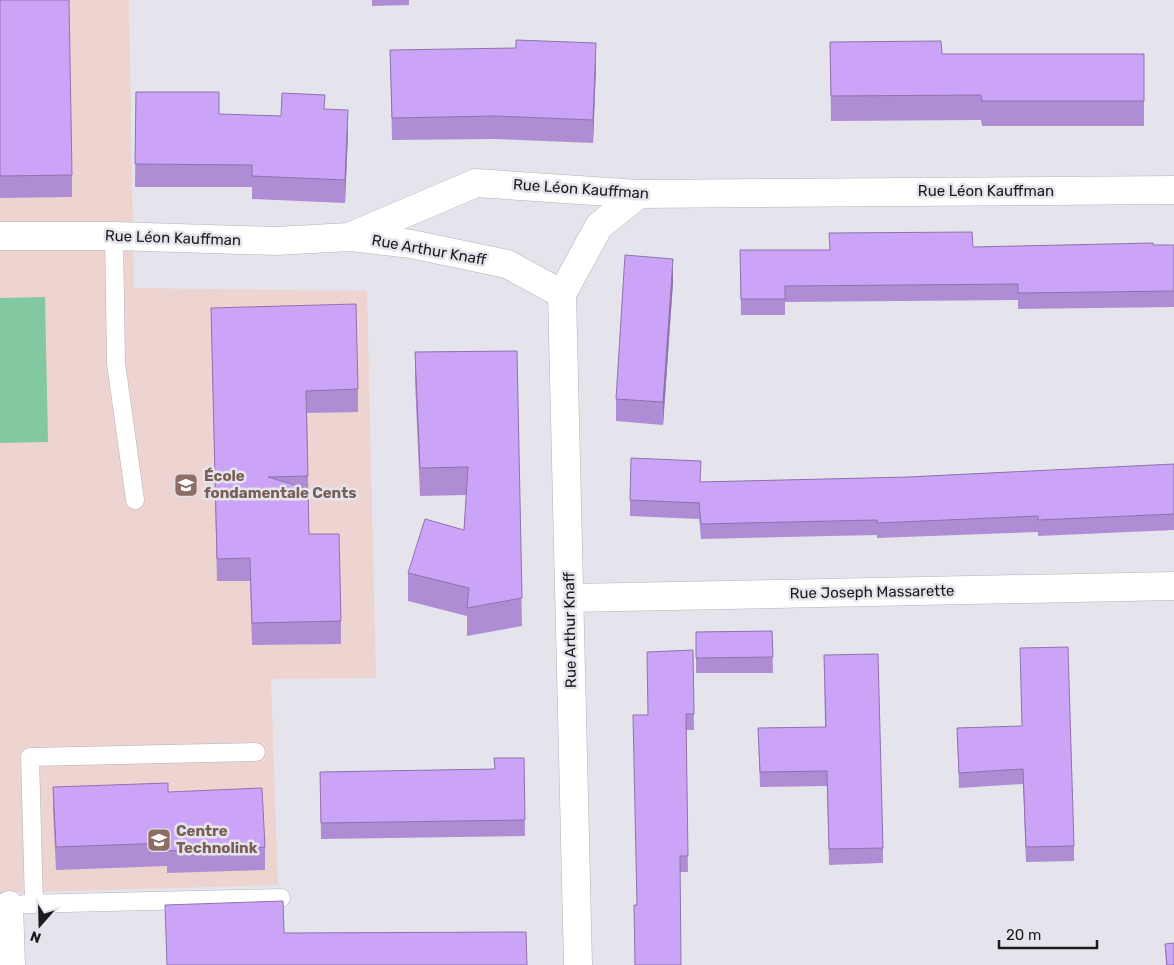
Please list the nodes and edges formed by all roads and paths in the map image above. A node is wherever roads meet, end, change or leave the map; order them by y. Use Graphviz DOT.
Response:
graph roads {
  1 [pos="1174,190"];
  2 [pos="639,194"];
  3 [pos="0,236"];
  4 [pos="114,236"];
  5 [pos="348,237"];
  6 [pos="562,294"];
  7 [pos="135,500"];
  8 [pos="1174,586"];
  9 [pos="570,598"];
  10 [pos="256,752"];
  11 [pos="281,898"];
  12 [pos="21,904"];
  13 [pos="11,965"];
  14 [pos="578,965"];
  1 -- 2 [label="street, Rue Léon Kauffman"];
  2 -- 5 [label="street, Rue Léon Kauffman"];
  2 -- 6 [label="street"];
  3 -- 4 [label="street, Rue Léon Kauffman"];
  4 -- 5 [label="street, Rue Léon Kauffman"];
  4 -- 7 [label="lane"];
  5 -- 6 [label="street, Rue Arthur Knaff"];
  6 -- 9 [label="street, Rue Arthur Knaff"];
  8 -- 9 [label="street, Rue Joseph Massarette"];
  9 -- 14 [label="street, Rue Arthur Knaff"];
  10 -- 12 [label="lane"];
  11 -- 12 [label="lane"];
  12 -- 13 [label="street"];
}
